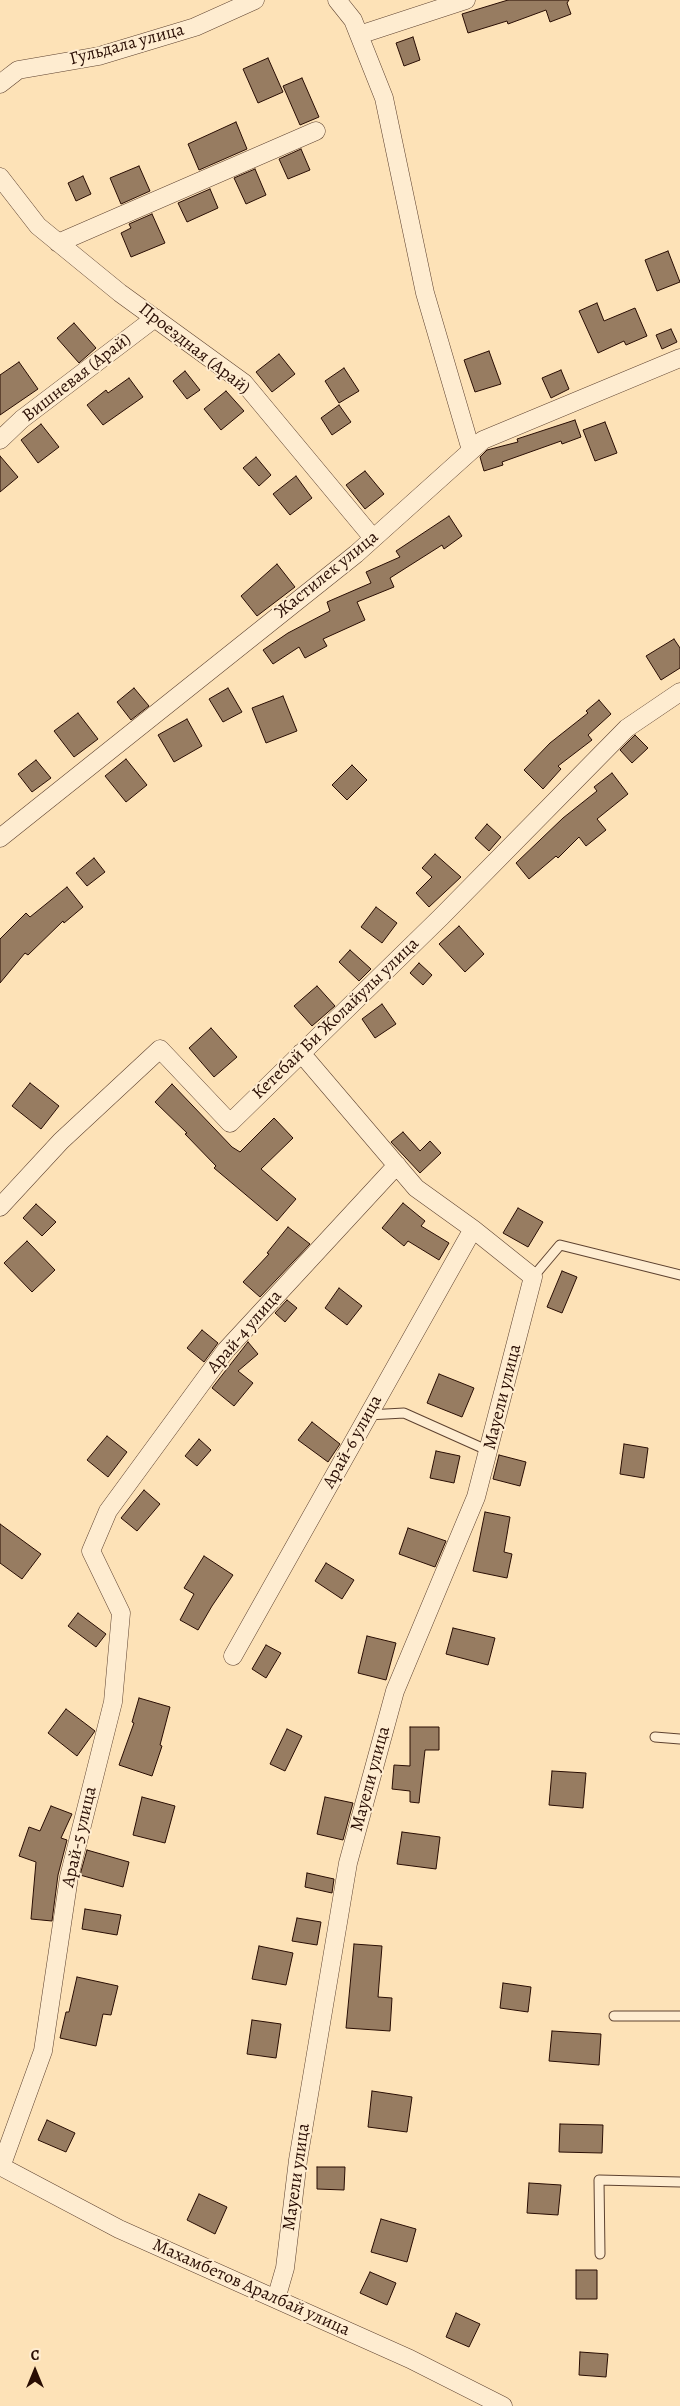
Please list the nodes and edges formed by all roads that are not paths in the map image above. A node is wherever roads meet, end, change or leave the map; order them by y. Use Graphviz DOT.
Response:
graph roads {
  1 [pos="255,0"];
  2 [pos="336,0"];
  3 [pos="466,0"];
  4 [pos="359,35"];
  5 [pos="0,84"];
  6 [pos="316,131"];
  7 [pos="0,177"];
  8 [pos="58,243"];
  9 [pos="155,318"];
  10 [pos="680,358"];
  11 [pos="0,440"];
  12 [pos="471,450"];
  13 [pos="373,538"];
  14 [pos="680,692"];
  15 [pos="0,838"];
  16 [pos="301,1053"];
  17 [pos="397,1165"];
  18 [pos="0,1206"];
  19 [pos="473,1229"];
  20 [pos="680,1275"];
  21 [pos="533,1277"];
  22 [pos="368,1415"];
  23 [pos="489,1451"];
  24 [pos="108,1511"];
  25 [pos="233,1656"];
  26 [pos="655,1737"];
  27 [pos="680,1738"];
  28 [pos="614,2016"];
  29 [pos="680,2016"];
  30 [pos="1,2166"];
  31 [pos="680,2182"];
  32 [pos="600,2254"];
  33 [pos="276,2299"];
  34 [pos="503,2406"];
  1 -- 5 [label="street, Гульдала улица"];
  2 -- 4 [label="street"];
  3 -- 4 [label="street"];
  4 -- 12 [label="street"];
  6 -- 8 [label="street"];
  7 -- 8 [label="street, Проездная (Арай)"];
  8 -- 9 [label="street, Проездная (Арай)"];
  9 -- 11 [label="street, Вишневая (Арай)"];
  9 -- 13 [label="street, Проездная (Арай)"];
  10 -- 12 [label="street, Жастилек улица"];
  12 -- 13 [label="street, Жастилек улица"];
  13 -- 15 [label="street, Жастилек улица"];
  14 -- 16 [label="street, Кетебай Би Жолайулы улица"];
  16 -- 17 [label="street"];
  16 -- 18 [label="street, Кетебай Би Жолайулы улица"];
  17 -- 19 [label="street"];
  17 -- 24 [label="street, Арай-4 улица"];
  19 -- 21 [label="street"];
  19 -- 22 [label="street, Арай-6 улица"];
  20 -- 21 [label="lane"];
  21 -- 23 [label="street, Мауели улица"];
  22 -- 23 [label="lane"];
  22 -- 25 [label="street, Арай-6 улица"];
  23 -- 33 [label="street, Мауели улица"];
  24 -- 30 [label="street, Арай-5 улица"];
  26 -- 27 [label="lane"];
  28 -- 29 [label="lane"];
  30 -- 33 [label="street, Махамбетов Аралбай улица"];
  31 -- 32 [label="lane"];
  33 -- 34 [label="street, Махамбетов Аралбай улица"];
}
